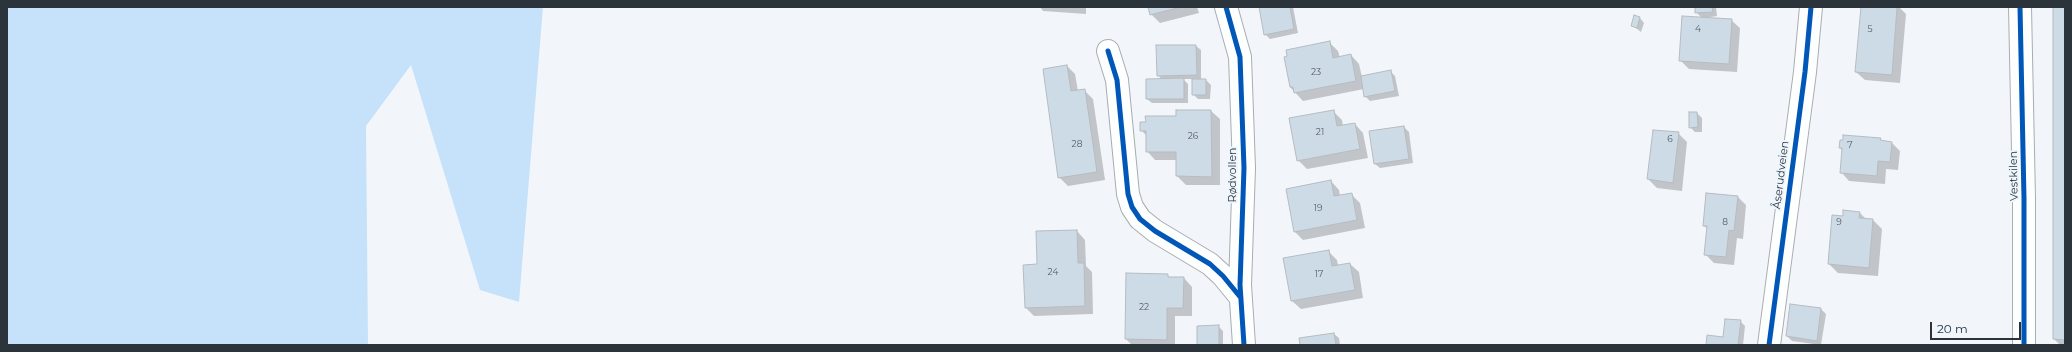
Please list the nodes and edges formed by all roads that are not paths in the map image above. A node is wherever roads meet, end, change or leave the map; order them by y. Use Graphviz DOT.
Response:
graph roads {
  1 [pos="1226,7"];
  2 [pos="1811,7"];
  3 [pos="2020,7"];
  4 [pos="1108,50"];
  5 [pos="1241,298"];
  6 [pos="1244,345"];
  7 [pos="1769,345"];
  8 [pos="2024,345"];
  1 -- 5 [label="street, Rødvollen"];
  2 -- 7 [label="street, Åserudveien"];
  3 -- 8 [label="street, Vestkilen"];
  4 -- 5 [label="street"];
  5 -- 6 [label="street, Rødvollen"];
}
